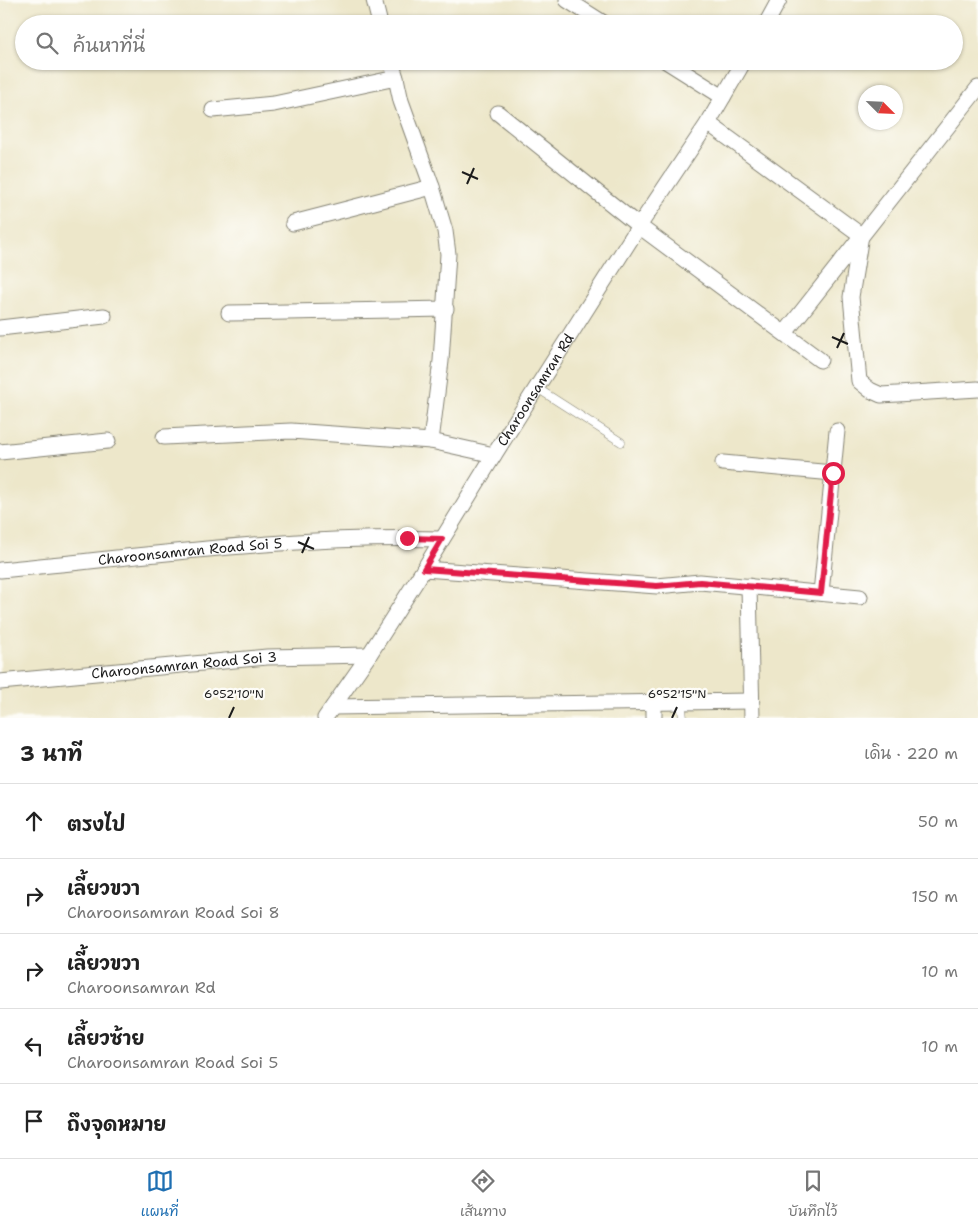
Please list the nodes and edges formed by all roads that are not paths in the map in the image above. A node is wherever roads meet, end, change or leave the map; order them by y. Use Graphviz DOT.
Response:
graph roads {
  1 [pos="374,0"];
  2 [pos="566,0"];
  3 [pos="779,0"];
  4 [pos="378,15"];
  5 [pos="590,15"];
  6 [pos="771,15"];
  7 [pos="394,70"];
  8 [pos="680,70"];
  9 [pos="739,70"];
  10 [pos="396,78"];
  11 [pos="978,88"];
  12 [pos="723,97"];
  13 [pos="213,110"];
  14 [pos="498,113"];
  15 [pos="708,123"];
  16 [pos="432,187"];
  17 [pos="293,223"];
  18 [pos="639,226"];
  19 [pos="861,235"];
  20 [pos="446,308"];
  21 [pos="229,313"];
  22 [pos="104,316"];
  23 [pos="0,328"];
  24 [pos="785,334"];
  25 [pos="820,360"];
  26 [pos="537,388"];
  27 [pos="978,388"];
  28 [pos="837,431"];
  29 [pos="164,437"];
  30 [pos="108,441"];
  31 [pos="431,441"];
  32 [pos="621,442"];
  33 [pos="0,452"];
  34 [pos="494,455"];
  35 [pos="723,463"];
  36 [pos="833,473"];
  37 [pos="442,539"];
  38 [pos="424,569"];
  39 [pos="0,570"];
  40 [pos="749,586"];
  41 [pos="821,593"];
  42 [pos="860,597"];
  43 [pos="369,655"];
  44 [pos="0,682"];
  45 [pos="751,701"];
  46 [pos="654,702"];
  47 [pos="681,702"];
  48 [pos="522,711"];
  49 [pos="329,712"];
  50 [pos="654,718"];
  51 [pos="683,718"];
  52 [pos="752,718"];
  1 -- 4 [label="street"];
  2 -- 5 [label="street"];
  3 -- 6 [label="street"];
  7 -- 10 [label="street"];
  8 -- 12 [label="street"];
  9 -- 12 [label="street, Charoonsamran Rd"];
  10 -- 13 [label="street"];
  10 -- 16 [label="street"];
  11 -- 19 [label="street"];
  12 -- 15 [label="street, Charoonsamran Rd"];
  14 -- 18 [label="street"];
  15 -- 18 [label="street, Charoonsamran Rd"];
  15 -- 19 [label="street"];
  16 -- 17 [label="street"];
  16 -- 20 [label="street"];
  18 -- 24 [label="street"];
  18 -- 26 [label="street, Charoonsamran Rd"];
  19 -- 24 [label="street"];
  19 -- 27 [label="street"];
  20 -- 21 [label="street"];
  20 -- 31 [label="street"];
  22 -- 23 [label="street"];
  24 -- 25 [label="street"];
  26 -- 32 [label="lane"];
  26 -- 34 [label="street, Charoonsamran Rd"];
  28 -- 36 [label="street"];
  29 -- 31 [label="street"];
  30 -- 33 [label="street"];
  31 -- 34 [label="street"];
  34 -- 37 [label="street, Charoonsamran Rd"];
  35 -- 36 [label="street"];
  36 -- 41 [label="street"];
  37 -- 38 [label="street, Charoonsamran Rd"];
  37 -- 39 [label="street, Charoonsamran Road Soi 5"];
  38 -- 40 [label="street"];
  38 -- 43 [label="street, Charoonsamran Rd"];
  40 -- 41 [label="street"];
  40 -- 45 [label="street"];
  41 -- 42 [label="street"];
  43 -- 44 [label="street, Charoonsamran Road Soi 3"];
  43 -- 49 [label="street, Charoonsamran Rd"];
  45 -- 47 [label="street"];
  45 -- 52 [label="street"];
  46 -- 47 [label="street"];
  46 -- 48 [label="street"];
  46 -- 50 [label="street"];
  47 -- 51 [label="lane"];
  48 -- 49 [label="street"];
}
